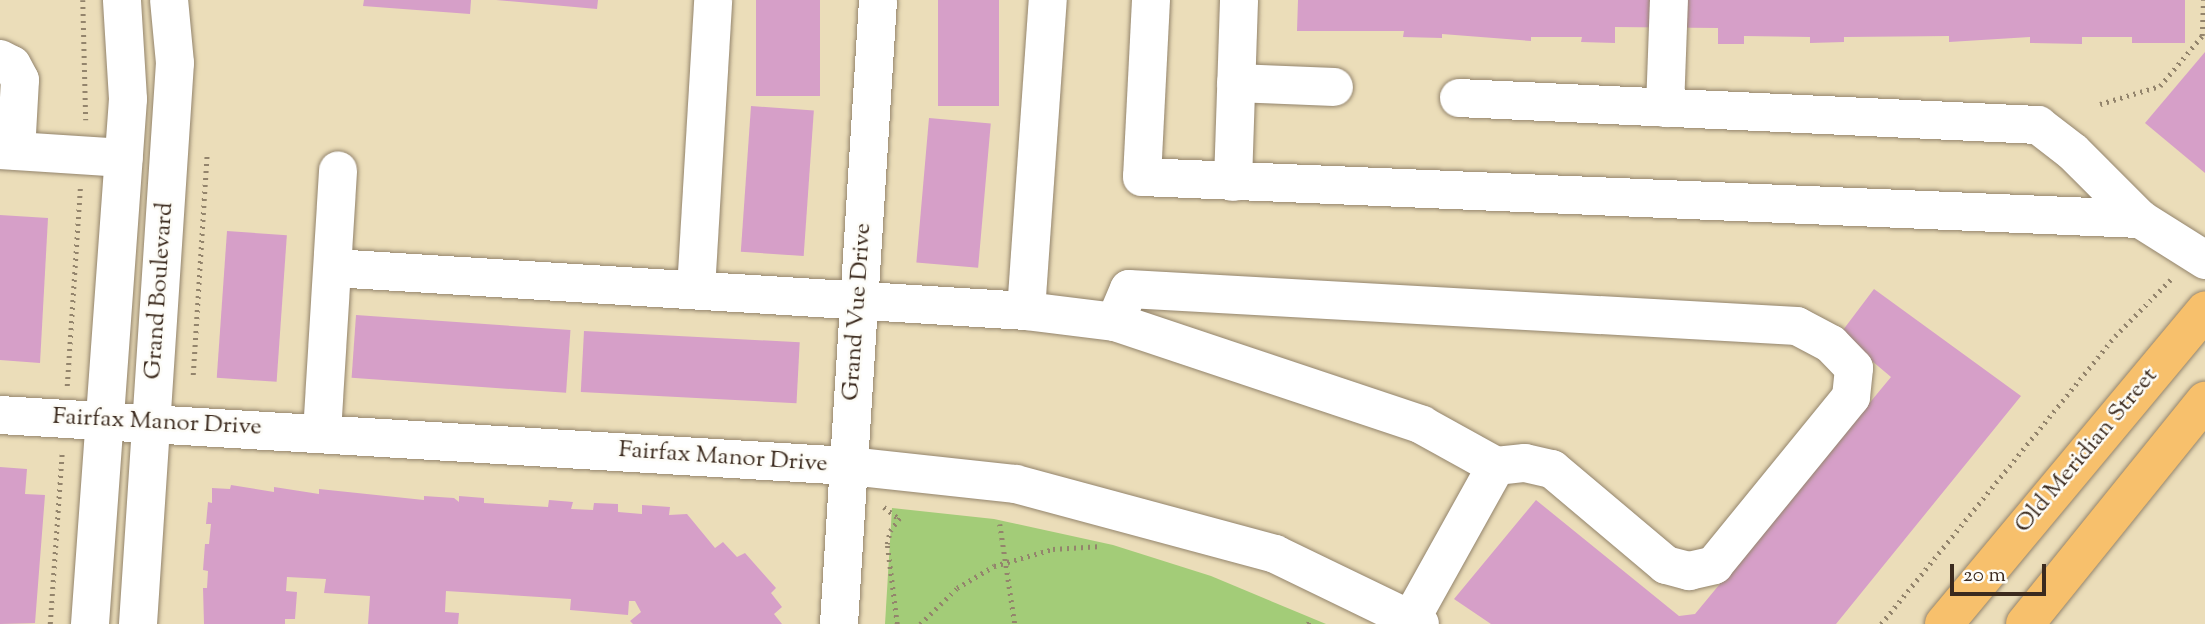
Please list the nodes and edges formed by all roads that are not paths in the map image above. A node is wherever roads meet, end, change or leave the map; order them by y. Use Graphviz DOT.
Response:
graph roads {
  1 [pos="122,0"];
  2 [pos="169,0"];
  3 [pos="713,0"];
  4 [pos="878,0"];
  5 [pos="1048,0"];
  6 [pos="1151,0"];
  7 [pos="1239,0"];
  8 [pos="1669,0"];
  9 [pos="0,59"];
  10 [pos="1236,83"];
  11 [pos="1334,87"];
  12 [pos="1459,98"];
  13 [pos="1665,108"];
  14 [pos="8,151"];
  15 [pos="124,158"];
  16 [pos="338,170"];
  17 [pos="1233,182"];
  18 [pos="2140,219"];
  19 [pos="2191,266"];
  20 [pos="333,268"];
  21 [pos="696,290"];
  22 [pos="859,300"];
  23 [pos="1026,311"];
  24 [pos="2205,311"];
  25 [pos="1115,322"];
  26 [pos="2205,401"];
  27 [pos="0,415"];
  28 [pos="105,419"];
  29 [pos="152,422"];
  30 [pos="321,433"];
  31 [pos="849,466"];
  32 [pos="1496,466"];
  33 [pos="1415,621"];
  34 [pos="90,624"];
  35 [pos="138,624"];
  36 [pos="839,624"];
  37 [pos="1944,624"];
  38 [pos="2025,624"];
  1 -- 15 [label="street, Grand Boulevard"];
  2 -- 29 [label="street, Grand Boulevard"];
  3 -- 21 [label="street"];
  4 -- 22 [label="street, Grand Vue Drive"];
  5 -- 23 [label="street"];
  6 -- 17 [label="street"];
  7 -- 10 [label="street"];
  8 -- 13 [label="street"];
  9 -- 14 [label="street"];
  10 -- 11 [label="street"];
  10 -- 17 [label="street"];
  12 -- 13 [label="street"];
  13 -- 18 [label="street"];
  14 -- 15 [label="street"];
  15 -- 28 [label="street, Grand Boulevard"];
  16 -- 20 [label="street"];
  17 -- 18 [label="street"];
  18 -- 19 [label="street"];
  20 -- 21 [label="street"];
  20 -- 30 [label="street"];
  21 -- 22 [label="street"];
  22 -- 23 [label="street"];
  22 -- 31 [label="street, Grand Vue Drive"];
  23 -- 25 [label="street"];
  24 -- 37 [label="main road, Old Meridian Street"];
  25 -- 32 [label="street"];
  25 -- 32 [label="street"];
  26 -- 38 [label="main road"];
  27 -- 28 [label="street, Fairfax Manor Drive"];
  28 -- 29 [label="street, Fairfax Manor Drive"];
  28 -- 34 [label="street, Grand Boulevard"];
  29 -- 30 [label="street, Fairfax Manor Drive"];
  29 -- 35 [label="street, Grand Boulevard"];
  30 -- 31 [label="street, Fairfax Manor Drive"];
  31 -- 33 [label="street, Fairfax Manor Drive"];
  31 -- 36 [label="street, Grand Vue Drive"];
  32 -- 33 [label="street"];
}
